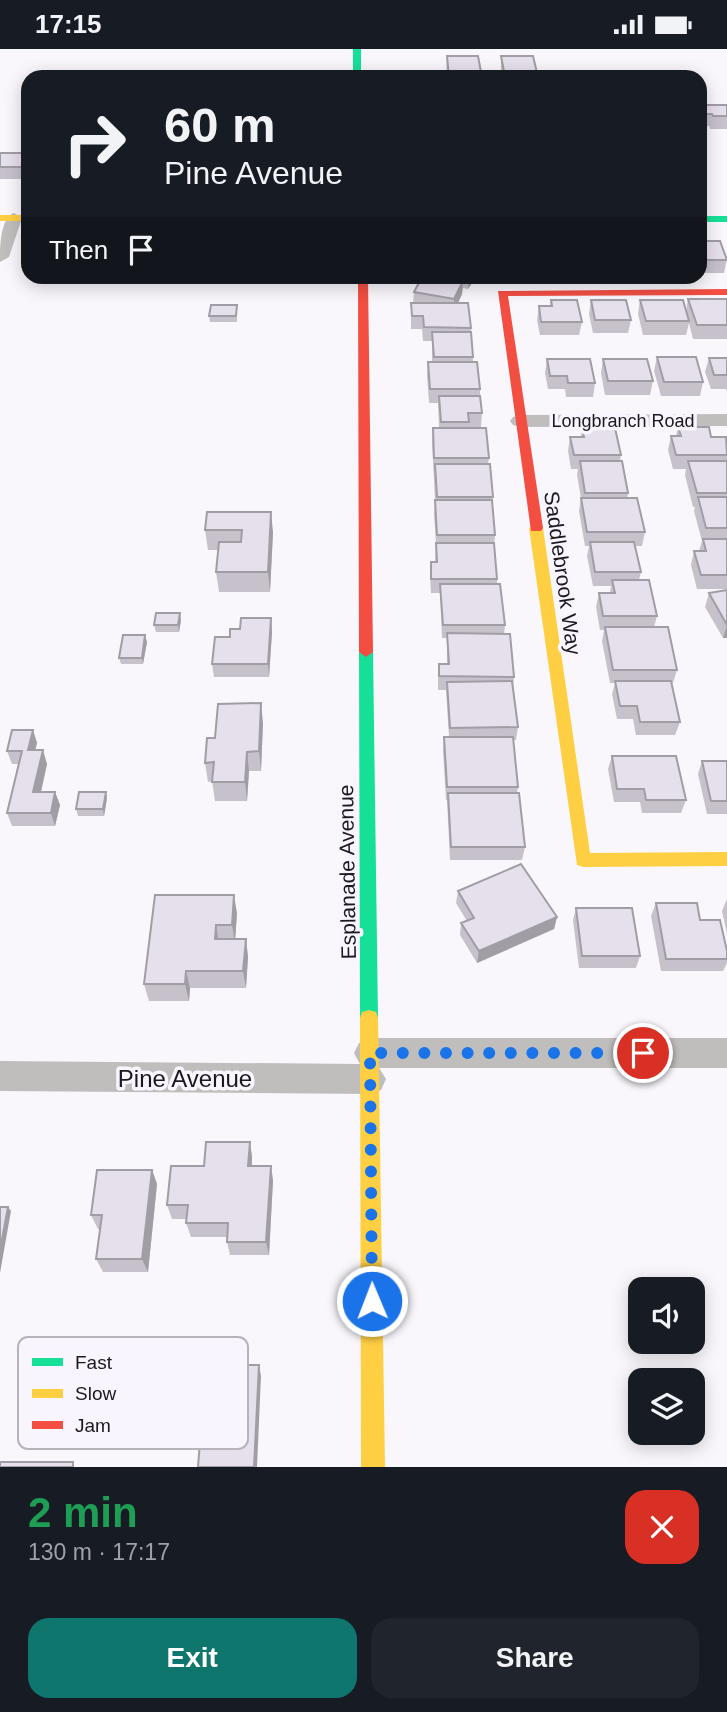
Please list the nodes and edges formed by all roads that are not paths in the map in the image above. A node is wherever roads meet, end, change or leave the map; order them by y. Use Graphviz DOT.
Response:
graph roads {
  1 [pos="357,49"];
  2 [pos="357,70"];
  3 [pos="14,218"];
  4 [pos="707,219"];
  5 [pos="727,219"];
  6 [pos="0,257"];
  7 [pos="363,284"];
  8 [pos="727,292"];
  9 [pos="727,420"];
  10 [pos="520,421"];
  11 [pos="727,859"];
  12 [pos="727,1053"];
  13 [pos="370,1066"];
  14 [pos="0,1076"];
  15 [pos="373,1467"];
  1 -- 2 [label="main road"];
  3 -- 6 [label="street"];
  4 -- 5 [label="main road"];
  7 -- 13 [label="main road, Esplanade Avenue"];
  8 -- 10 [label="main road, Saddlebrook Way"];
  9 -- 10 [label="street, Longbranch Road"];
  10 -- 11 [label="main road, Saddlebrook Way"];
  12 -- 13 [label="street, Pine Avenue"];
  13 -- 14 [label="street, Pine Avenue"];
  13 -- 15 [label="main road, Esplanade Avenue"];
}
